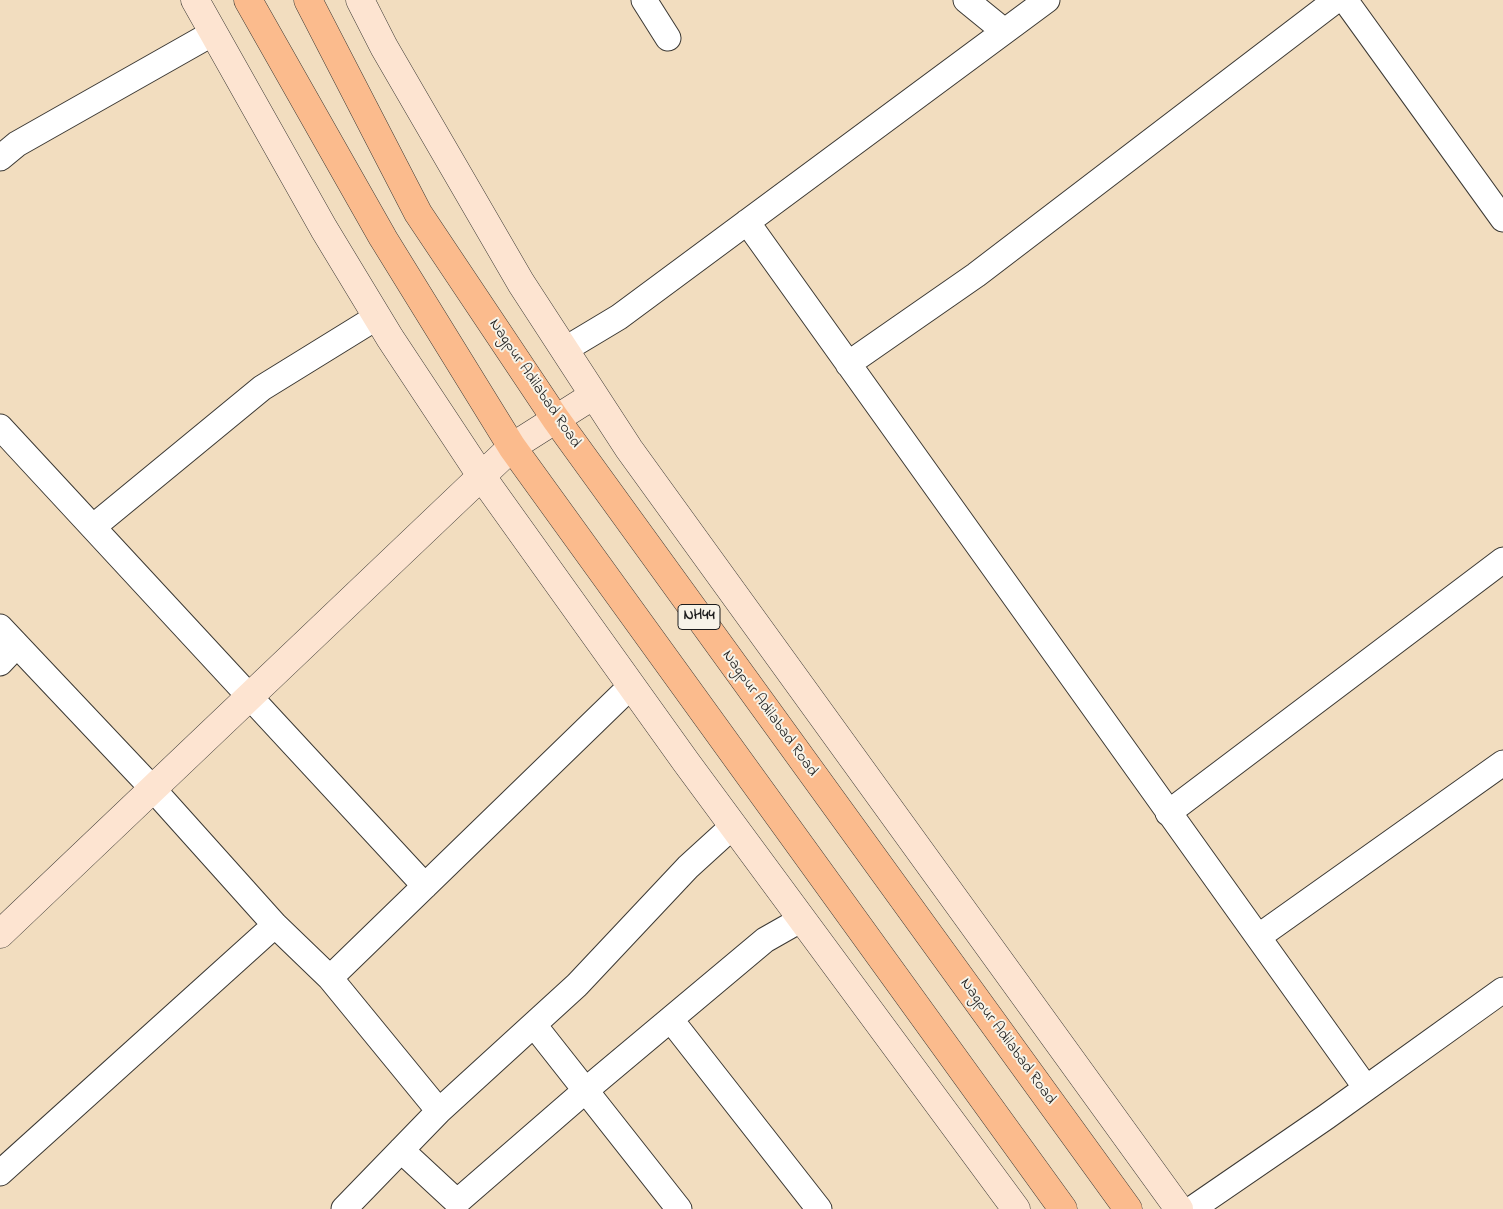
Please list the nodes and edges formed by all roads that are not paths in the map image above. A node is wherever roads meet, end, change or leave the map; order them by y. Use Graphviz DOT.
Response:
graph roads {
  1 [pos="195,0"];
  2 [pos="248,0"];
  3 [pos="308,0"];
  4 [pos="360,0"];
  5 [pos="644,0"];
  6 [pos="966,0"];
  7 [pos="1046,0"];
  8 [pos="1336,0"];
  9 [pos="1346,0"];
  10 [pos="1004,31"];
  11 [pos="213,33"];
  12 [pos="668,38"];
  13 [pos="0,158"];
  14 [pos="1503,220"];
  15 [pos="747,222"];
  16 [pos="377,317"];
  17 [pos="564,350"];
  18 [pos="848,364"];
  19 [pos="594,395"];
  20 [pos="556,418"];
  21 [pos="0,427"];
  22 [pos="512,448"];
  23 [pos="482,477"];
  24 [pos="92,527"];
  25 [pos="1503,561"];
  26 [pos="0,628"];
  27 [pos="17,645"];
  28 [pos="0,663"];
  29 [pos="631,686"];
  30 [pos="250,697"];
  31 [pos="1503,763"];
  32 [pos="153,789"];
  33 [pos="1168,812"];
  34 [pos="733,826"];
  35 [pos="425,886"];
  36 [pos="802,919"];
  37 [pos="275,925"];
  38 [pos="0,934"];
  39 [pos="1258,937"];
  40 [pos="330,978"];
  41 [pos="1503,990"];
  42 [pos="671,1020"];
  43 [pos="534,1025"];
  44 [pos="1366,1088"];
  45 [pos="586,1090"];
  46 [pos="439,1111"];
  47 [pos="401,1150"];
  48 [pos="0,1172"];
  49 [pos="462,1206"];
  50 [pos="344,1209"];
  51 [pos="679,1209"];
  52 [pos="819,1209"];
  53 [pos="1016,1209"];
  54 [pos="1063,1209"];
  55 [pos="1128,1209"];
  56 [pos="1179,1209"];
  57 [pos="1192,1209"];
  1 -- 11 [label="street"];
  2 -- 22 [label="highway"];
  3 -- 20 [label="highway, Nagpur Adilabad Road / NH44"];
  4 -- 17 [label="street"];
  5 -- 12 [label="street"];
  6 -- 10 [label="street"];
  7 -- 10 [label="street"];
  8 -- 18 [label="street"];
  9 -- 14 [label="street"];
  10 -- 15 [label="street"];
  11 -- 13 [label="street"];
  11 -- 16 [label="street"];
  15 -- 17 [label="street"];
  15 -- 18 [label="street"];
  16 -- 23 [label="street"];
  16 -- 24 [label="street"];
  17 -- 19 [label="street"];
  18 -- 33 [label="street"];
  19 -- 20 [label="street"];
  19 -- 56 [label="street"];
  20 -- 22 [label="street"];
  20 -- 55 [label="highway, Nagpur Adilabad Road / NH44"];
  21 -- 24 [label="street"];
  22 -- 23 [label="street"];
  22 -- 54 [label="highway"];
  23 -- 29 [label="street"];
  23 -- 30 [label="street"];
  24 -- 30 [label="street"];
  25 -- 33 [label="street"];
  26 -- 27 [label="street"];
  27 -- 28 [label="street"];
  27 -- 32 [label="street"];
  29 -- 34 [label="street"];
  29 -- 35 [label="street"];
  30 -- 32 [label="street"];
  30 -- 35 [label="street"];
  31 -- 39 [label="street"];
  32 -- 37 [label="street"];
  32 -- 38 [label="street"];
  33 -- 39 [label="street"];
  34 -- 36 [label="street"];
  34 -- 43 [label="street"];
  35 -- 40 [label="street"];
  36 -- 42 [label="street"];
  36 -- 53 [label="street"];
  37 -- 40 [label="street"];
  37 -- 48 [label="street"];
  39 -- 44 [label="street"];
  40 -- 46 [label="street"];
  41 -- 44 [label="street"];
  42 -- 45 [label="street"];
  42 -- 52 [label="street"];
  43 -- 45 [label="street"];
  43 -- 46 [label="street"];
  44 -- 57 [label="street"];
  45 -- 49 [label="street"];
  45 -- 51 [label="street"];
  46 -- 47 [label="street"];
  47 -- 49 [label="street"];
  47 -- 50 [label="street"];
}
